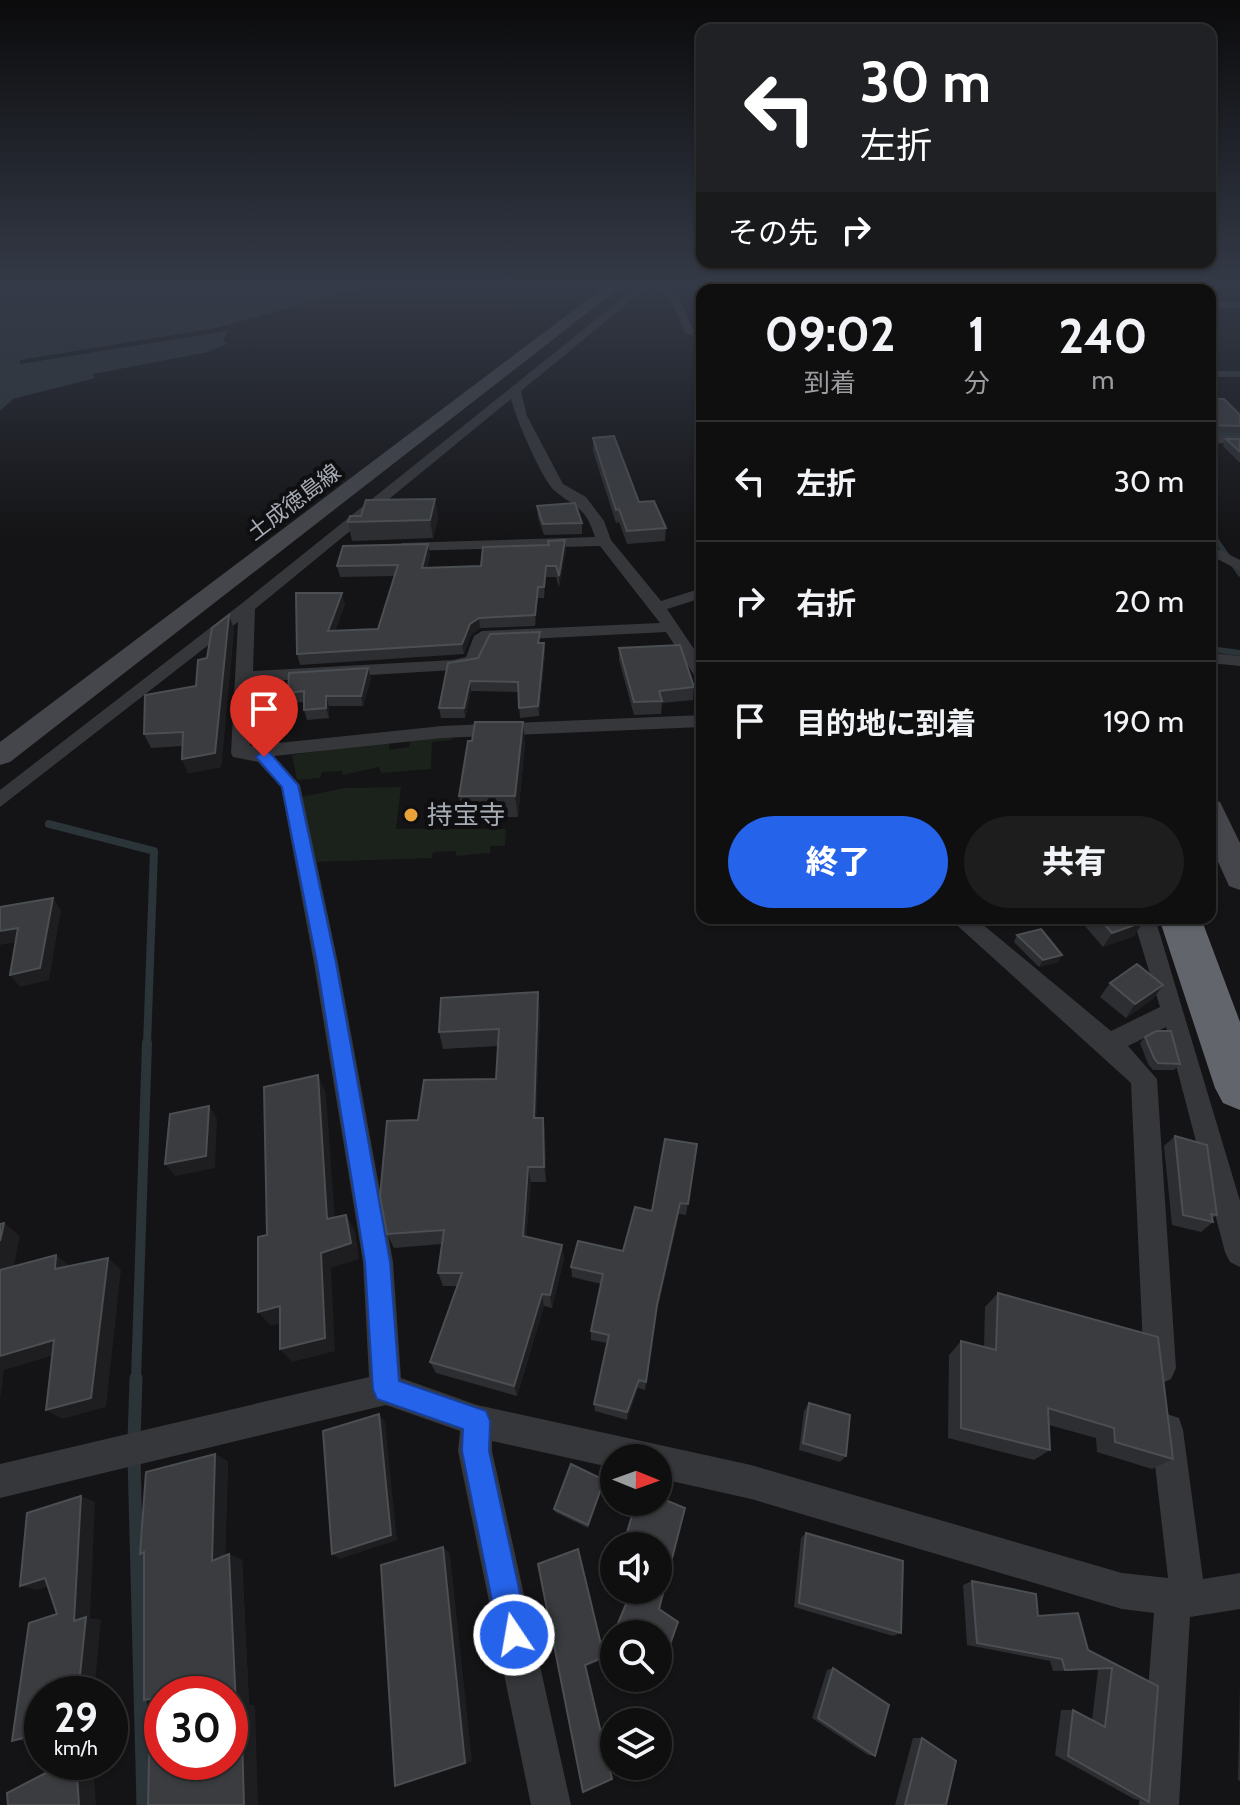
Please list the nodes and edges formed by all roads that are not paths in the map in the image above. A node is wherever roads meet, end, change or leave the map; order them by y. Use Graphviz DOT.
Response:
graph roads {
  1 [pos="506,369"];
  2 [pos="539,369"];
  3 [pos="1216,374"];
  4 [pos="1240,374"];
  5 [pos="515,388"];
  6 [pos="1216,439"];
  7 [pos="1240,440"];
  8 [pos="604,541"];
  9 [pos="384,547"];
  10 [pos="343,549"];
  11 [pos="1216,552"];
  12 [pos="1234,563"];
  13 [pos="299,564"];
  14 [pos="696,595"];
  15 [pos="247,607"];
  16 [pos="658,607"];
  17 [pos="670,627"];
  18 [pos="1216,659"];
  19 [pos="1240,661"];
  20 [pos="696,665"];
  21 [pos="241,677"];
  22 [pos="696,721"];
  23 [pos="240,753"];
  24 [pos="0,756"];
  25 [pos="0,800"];
  26 [pos="1216,823"];
  27 [pos="1240,878"];
  28 [pos="967,924"];
  29 [pos="1146,924"];
  30 [pos="1182,924"];
  31 [pos="1174,1012"];
  32 [pos="1109,1044"];
  33 [pos="1240,1088"];
  34 [pos="1240,1252"];
  35 [pos="386,1389"];
  36 [pos="477,1421"];
  37 [pos="600,1448"];
  38 [pos="672,1464"];
  39 [pos="0,1481"];
  40 [pos="1240,1591"];
  41 [pos="1180,1599"];
  42 [pos="551,1805"];
  43 [pos="1159,1805"];
  1 -- 24 [label="main road, 土成徳島線"];
  2 -- 5 [label="street"];
  3 -- 4 [label="street"];
  5 -- 8 [label="street"];
  5 -- 13 [label="street"];
  6 -- 7 [label="street"];
  8 -- 9 [label="street"];
  8 -- 16 [label="street"];
  10 -- 13 [label="street"];
  11 -- 12 [label="street"];
  13 -- 15 [label="street"];
  14 -- 16 [label="street"];
  15 -- 21 [label="street"];
  15 -- 25 [label="street"];
  16 -- 17 [label="street"];
  17 -- 20 [label="street"];
  17 -- 21 [label="street"];
  18 -- 19 [label="street"];
  21 -- 23 [label="street"];
  22 -- 23 [label="street"];
  23 -- 35 [label="street"];
  26 -- 27 [label="main road"];
  28 -- 32 [label="street"];
  29 -- 31 [label="street"];
  30 -- 33 [label="highway"];
  31 -- 32 [label="street"];
  31 -- 34 [label="street"];
  32 -- 41 [label="street"];
  35 -- 36 [label="street"];
  35 -- 39 [label="street"];
  36 -- 37 [label="street"];
  36 -- 42 [label="street"];
  38 -- 41 [label="street"];
  40 -- 41 [label="street"];
  41 -- 43 [label="street"];
}
